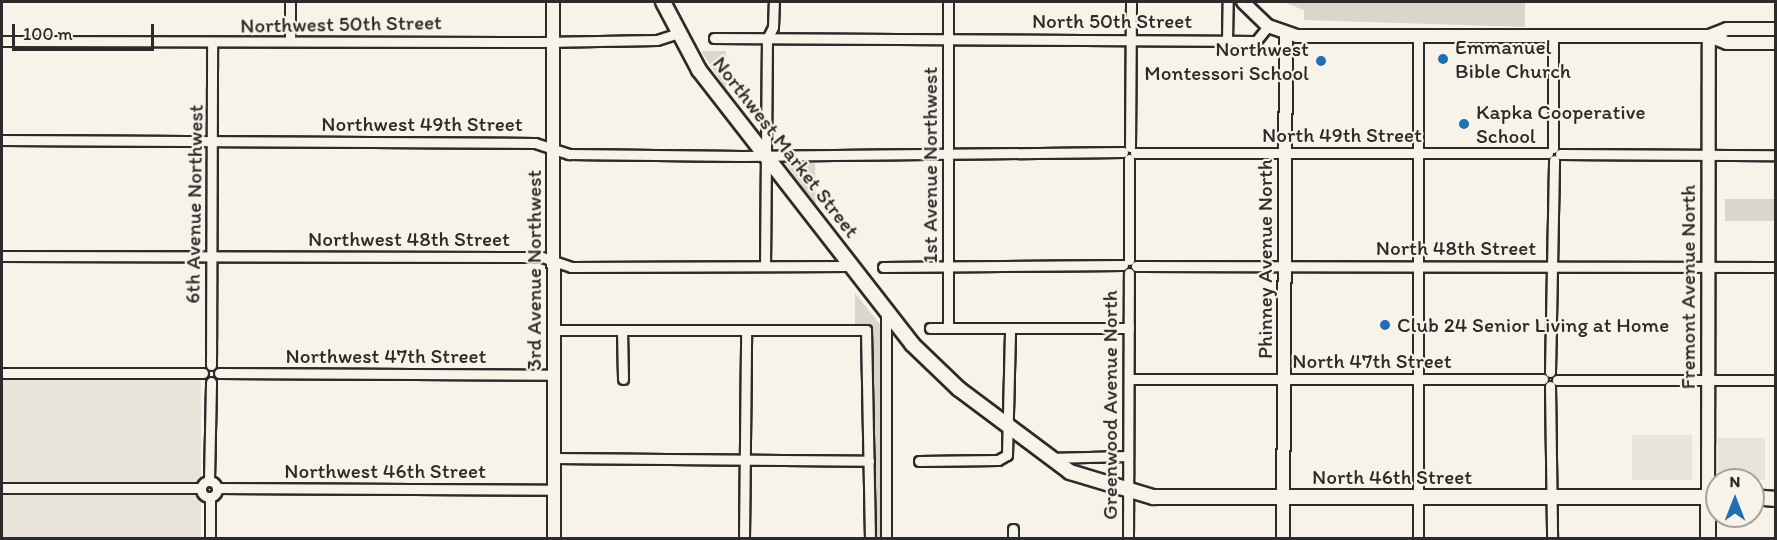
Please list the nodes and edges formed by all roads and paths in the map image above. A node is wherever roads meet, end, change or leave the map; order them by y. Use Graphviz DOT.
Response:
graph roads {
  1 [pos="290,2"];
  2 [pos="553,2"];
  3 [pos="774,2"];
  4 [pos="948,2"];
  5 [pos="1131,2"];
  6 [pos="1228,2"];
  7 [pos="1243,2"];
  8 [pos="666,3"];
  9 [pos="1268,26"];
  10 [pos="1776,29"];
  11 [pos="678,33"];
  12 [pos="1286,35"];
  13 [pos="1418,36"];
  14 [pos="1709,36"];
  15 [pos="1553,37"];
  16 [pos="714,38"];
  17 [pos="767,39"];
  18 [pos="290,40"];
  19 [pos="948,40"];
  20 [pos="2,41"];
  21 [pos="553,41"];
  22 [pos="1131,41"];
  23 [pos="1227,41"];
  24 [pos="212,43"];
  25 [pos="1776,43"];
  26 [pos="2,140"];
  27 [pos="213,141"];
  28 [pos="554,150"];
  29 [pos="947,153"];
  30 [pos="1129,153"];
  31 [pos="1285,153"];
  32 [pos="1418,153"];
  33 [pos="766,154"];
  34 [pos="1554,154"];
  35 [pos="1710,154"];
  36 [pos="1776,155"];
  37 [pos="2,256"];
  38 [pos="211,257"];
  39 [pos="554,262"];
  40 [pos="765,266"];
  41 [pos="851,266"];
  42 [pos="947,266"];
  43 [pos="1129,266"];
  44 [pos="1284,266"];
  45 [pos="1417,266"];
  46 [pos="883,267"];
  47 [pos="1552,267"];
  48 [pos="1709,267"];
  49 [pos="1776,267"];
  50 [pos="886,312"];
  51 [pos="930,328"];
  52 [pos="948,328"];
  53 [pos="1010,328"];
  54 [pos="1129,328"];
  55 [pos="553,330"];
  56 [pos="622,330"];
  57 [pos="746,330"];
  58 [pos="211,365"];
  59 [pos="2,373"];
  60 [pos="203,373"];
  61 [pos="219,373"];
  62 [pos="553,375"];
  63 [pos="1283,378"];
  64 [pos="623,379"];
  65 [pos="1129,379"];
  66 [pos="1418,379"];
  67 [pos="1550,379"];
  68 [pos="1709,380"];
  69 [pos="1776,380"];
  70 [pos="211,382"];
  71 [pos="1010,430"];
  72 [pos="1128,456"];
  73 [pos="553,458"];
  74 [pos="1047,458"];
  75 [pos="745,460"];
  76 [pos="869,461"];
  77 [pos="919,461"];
  78 [pos="1711,468"];
  79 [pos="209,480"];
  80 [pos="2,488"];
  81 [pos="201,488"];
  82 [pos="218,488"];
  83 [pos="553,490"];
  84 [pos="1128,492"];
  85 [pos="210,497"];
  86 [pos="1705,497"];
  87 [pos="1283,498"];
  88 [pos="1418,498"];
  89 [pos="1551,498"];
  90 [pos="210,538"];
  91 [pos="554,538"];
  92 [pos="744,538"];
  93 [pos="870,538"];
  94 [pos="886,538"];
  95 [pos="1128,538"];
  96 [pos="1283,538"];
  97 [pos="1418,538"];
  98 [pos="1551,538"];
  1 -- 18 [label="street"];
  2 -- 21 [label="street, 3rd Avenue Northwest"];
  3 -- 17 [label="street"];
  4 -- 19 [label="street, 1st Avenue Northwest"];
  5 -- 22 [label="street, Greenwood Avenue North"];
  6 -- 23 [label="street"];
  7 -- 9 [label="street"];
  8 -- 11 [label="main road, Northwest Market Street"];
  9 -- 12 [label="street"];
  9 -- 23 [label="street, North 50th Street"];
  10 -- 14 [label="street"];
  11 -- 21 [label="street, Northwest 50th Street"];
  11 -- 33 [label="main road, Northwest Market Street"];
  12 -- 13 [label="street"];
  12 -- 31 [label="street, Phinney Avenue North"];
  13 -- 15 [label="street"];
  13 -- 32 [label="street"];
  14 -- 15 [label="street"];
  14 -- 25 [label="street"];
  14 -- 35 [label="street, Fremont Avenue North"];
  15 -- 34 [label="street"];
  16 -- 17 [label="street"];
  17 -- 19 [label="street"];
  17 -- 33 [label="street"];
  18 -- 21 [label="street, Northwest 50th Street"];
  18 -- 24 [label="street, Northwest 50th Street"];
  19 -- 22 [label="street, North 50th Street"];
  19 -- 29 [label="street, 1st Avenue Northwest"];
  20 -- 24 [label="street, Northwest 50th Street"];
  21 -- 28 [label="street, 3rd Avenue Northwest"];
  22 -- 23 [label="street, North 50th Street"];
  22 -- 30 [label="street, Greenwood Avenue North"];
  24 -- 27 [label="street, 6th Avenue Northwest"];
  26 -- 27 [label="street, Northwest 49th Street"];
  27 -- 28 [label="street, Northwest 49th Street"];
  27 -- 38 [label="street, 6th Avenue Northwest"];
  28 -- 33 [label="street, Northwest 49th Street"];
  28 -- 39 [label="street, 3rd Avenue Northwest"];
  29 -- 30 [label="street, North 49th Street"];
  29 -- 33 [label="street, Northwest 49th Street"];
  29 -- 42 [label="street, 1st Avenue Northwest"];
  30 -- 31 [label="street, North 49th Street"];
  30 -- 43 [label="street, Greenwood Avenue North"];
  31 -- 32 [label="street, North 49th Street"];
  31 -- 44 [label="street, Phinney Avenue North"];
  32 -- 34 [label="street, North 49th Street"];
  32 -- 45 [label="street"];
  33 -- 40 [label="street"];
  33 -- 41 [label="main road, Northwest Market Street"];
  34 -- 35 [label="street, North 49th Street"];
  34 -- 47 [label="street"];
  35 -- 36 [label="street, North 49th Street"];
  35 -- 48 [label="street, Fremont Avenue North"];
  37 -- 38 [label="street, Northwest 48th Street"];
  38 -- 39 [label="street, Northwest 48th Street"];
  38 -- 58 [label="street, 6th Avenue Northwest"];
  39 -- 40 [label="street, Northwest 48th Street"];
  39 -- 55 [label="street, 3rd Avenue Northwest"];
  40 -- 41 [label="street, Northwest 48th Street"];
  41 -- 50 [label="main road, Northwest Market Street"];
  42 -- 43 [label="street, North 48th Street"];
  42 -- 46 [label="street"];
  42 -- 52 [label="street, 1st Avenue Northwest"];
  43 -- 44 [label="street, North 48th Street"];
  43 -- 54 [label="street, Greenwood Avenue North"];
  44 -- 45 [label="street, North 48th Street"];
  44 -- 63 [label="street, Phinney Avenue North"];
  45 -- 47 [label="street, North 48th Street"];
  45 -- 66 [label="street"];
  47 -- 48 [label="street, North 48th Street"];
  47 -- 67 [label="street"];
  48 -- 49 [label="street, North 48th Street"];
  48 -- 68 [label="street, Fremont Avenue North"];
  50 -- 71 [label="main road, Northwest Market Street"];
  50 -- 94 [label="street"];
  51 -- 52 [label="street"];
  52 -- 53 [label="street"];
  53 -- 54 [label="street"];
  53 -- 71 [label="street"];
  54 -- 65 [label="street, Greenwood Avenue North"];
  55 -- 56 [label="street"];
  55 -- 62 [label="street, 3rd Avenue Northwest"];
  56 -- 57 [label="street"];
  56 -- 64 [label="street"];
  57 -- 75 [label="street"];
  57 -- 76 [label="street"];
  58 -- 60 [label="street"];
  58 -- 61 [label="street"];
  59 -- 60 [label="street"];
  60 -- 70 [label="street"];
  61 -- 62 [label="street, Northwest 47th Street"];
  61 -- 70 [label="street"];
  62 -- 73 [label="street, 3rd Avenue Northwest"];
  63 -- 65 [label="street, North 47th Street"];
  63 -- 66 [label="street, North 47th Street"];
  63 -- 87 [label="street, Phinney Avenue North"];
  65 -- 72 [label="street, Greenwood Avenue North"];
  66 -- 67 [label="street, North 47th Street"];
  66 -- 88 [label="street"];
  67 -- 68 [label="street, North 47th Street"];
  67 -- 89 [label="street"];
  68 -- 69 [label="street, North 47th Street"];
  68 -- 78 [label="street, Fremont Avenue North"];
  70 -- 79 [label="street"];
  71 -- 74 [label="main road, North 46th Street"];
  71 -- 77 [label="street"];
  72 -- 74 [label="street"];
  72 -- 84 [label="street, Greenwood Avenue North"];
  73 -- 75 [label="street"];
  73 -- 83 [label="street, 3rd Avenue Northwest"];
  74 -- 84 [label="main road, North 46th Street"];
  75 -- 76 [label="street"];
  75 -- 92 [label="street"];
  76 -- 93 [label="street"];
  79 -- 81 [label="street"];
  79 -- 82 [label="street"];
  80 -- 81 [label="street"];
  81 -- 85 [label="street"];
  82 -- 83 [label="street, Northwest 46th Street"];
  82 -- 85 [label="street"];
  83 -- 91 [label="street, 3rd Avenue Northwest"];
  84 -- 87 [label="main road, North 46th Street"];
  84 -- 95 [label="street, Greenwood Avenue North"];
  85 -- 90 [label="street"];
  86 -- 89 [label="main road, North 46th Street"];
  87 -- 88 [label="main road, North 46th Street"];
  87 -- 96 [label="street, Phinney Avenue North"];
  88 -- 89 [label="main road, North 46th Street"];
  88 -- 97 [label="street"];
  89 -- 98 [label="street"];
}
